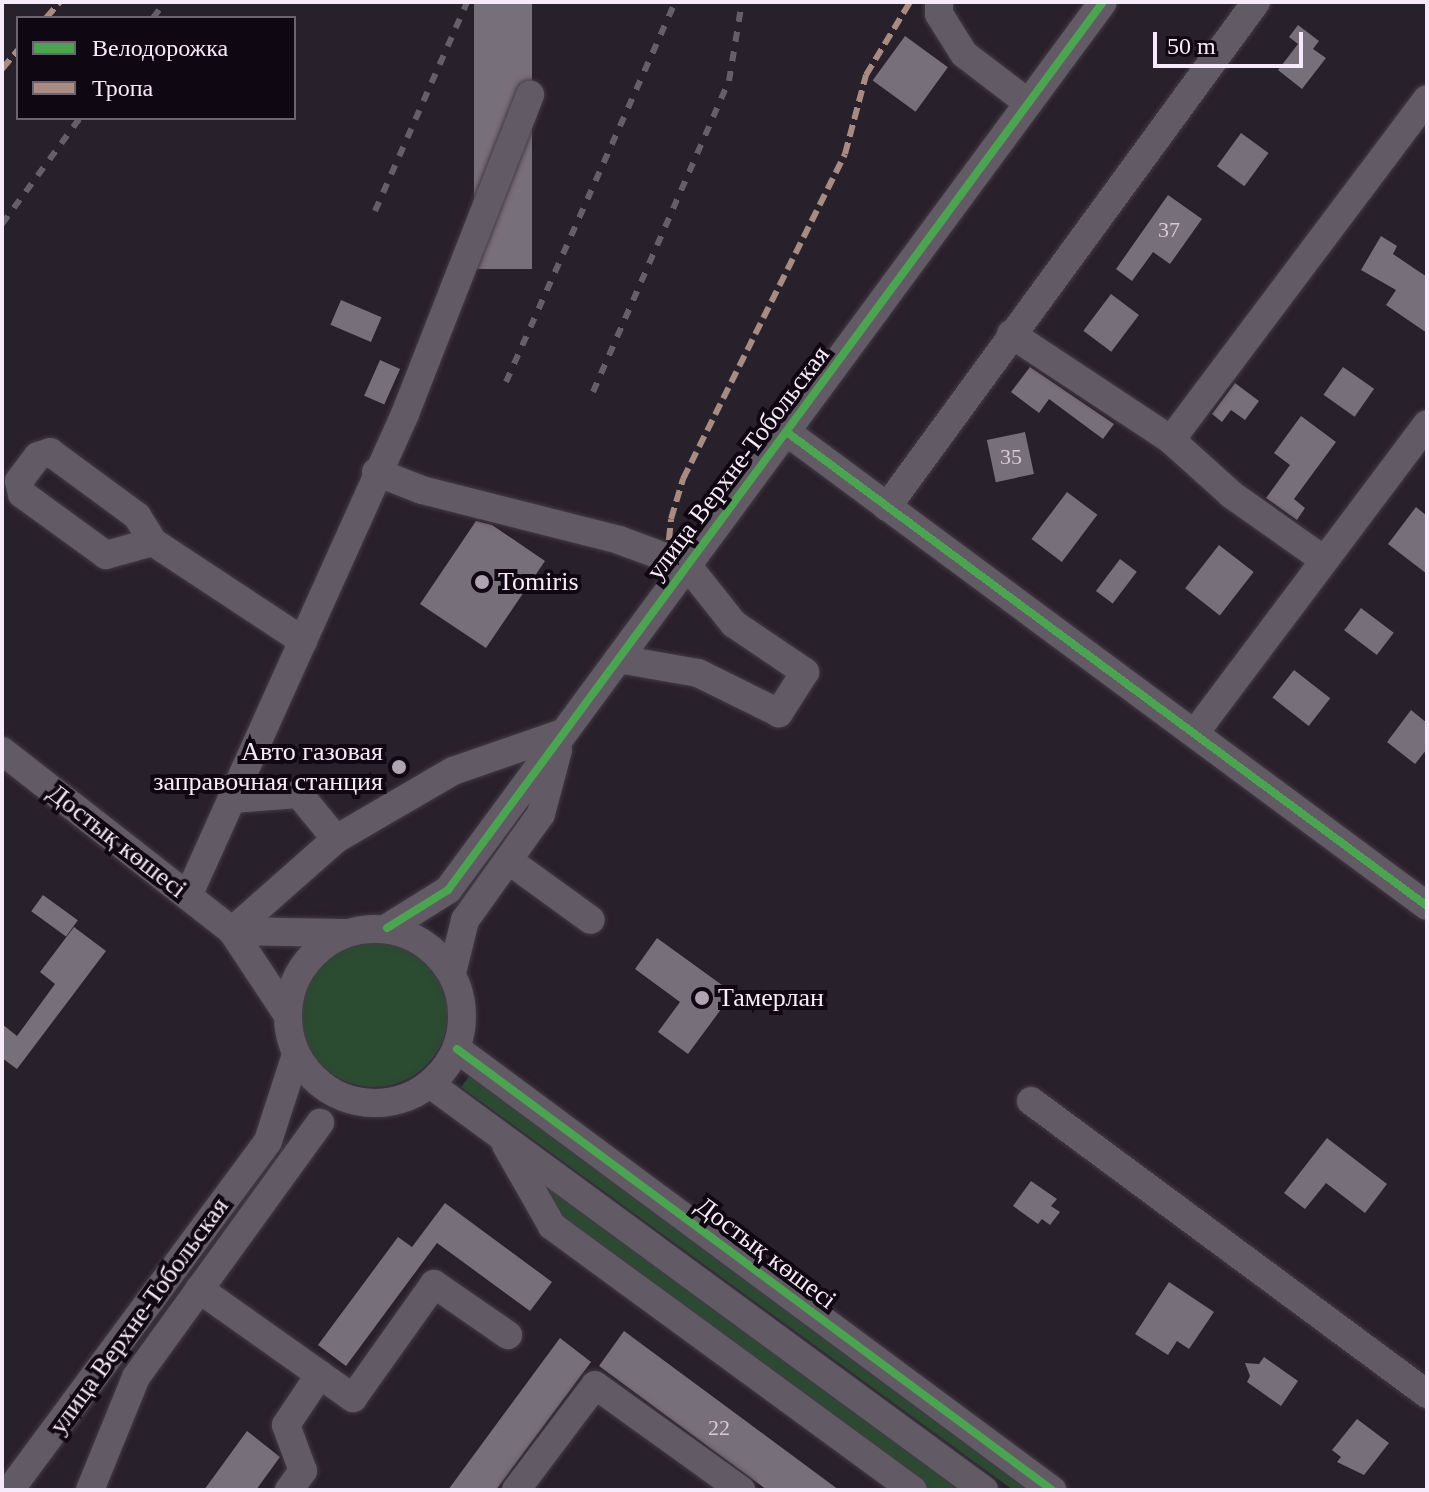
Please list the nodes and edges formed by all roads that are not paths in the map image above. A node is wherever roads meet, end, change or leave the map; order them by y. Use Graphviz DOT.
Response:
graph roads {
  1 [pos="939,2"];
  2 [pos="1103,2"];
  3 [pos="1256,2"];
  4 [pos="530,95"];
  5 [pos="1427,99"];
  6 [pos="1028,103"];
  7 [pos="1011,334"];
  8 [pos="1427,424"];
  9 [pos="788,433"];
  10 [pos="1171,440"];
  11 [pos="376,472"];
  12 [pos="887,507"];
  13 [pos="153,542"];
  14 [pos="1324,560"];
  15 [pos="687,565"];
  16 [pos="303,641"];
  17 [pos="618,659"];
  18 [pos="563,717"];
  19 [pos="1195,733"];
  20 [pos="2,751"];
  21 [pos="232,799"];
  22 [pos="336,839"];
  23 [pos="508,860"];
  24 [pos="188,896"];
  25 [pos="1427,906"];
  26 [pos="591,920"];
  27 [pos="387,928"];
  28 [pos="232,931"];
  29 [pos="344,933"];
  30 [pos="452,973"];
  31 [pos="289,1002"];
  32 [pos="457,1049"];
  33 [pos="296,1055"];
  34 [pos="430,1084"];
  35 [pos="1031,1101"];
  36 [pos="384,1103"];
  37 [pos="320,1123"];
  38 [pos="499,1134"];
  39 [pos="268,1141"];
  40 [pos="199,1289"];
  41 [pos="508,1335"];
  42 [pos="320,1374"];
  43 [pos="94,1377"];
  44 [pos="136,1377"];
  45 [pos="1427,1394"];
  46 [pos="10,1490"];
  47 [pos="90,1490"];
  48 [pos="289,1490"];
  49 [pos="516,1490"];
  50 [pos="741,1490"];
  51 [pos="913,1490"];
  52 [pos="984,1490"];
  53 [pos="1052,1490"];
  1 -- 6 [label="street"];
  2 -- 6 [label="street, улица Верхне-Тобольская"];
  3 -- 7 [label="street"];
  4 -- 11 [label="street"];
  5 -- 10 [label="street"];
  6 -- 9 [label="street, улица Верхне-Тобольская"];
  7 -- 10 [label="street"];
  7 -- 12 [label="street"];
  8 -- 14 [label="street"];
  9 -- 12 [label="street"];
  9 -- 15 [label="street, улица Верхне-Тобольская"];
  10 -- 14 [label="street"];
  11 -- 15 [label="street"];
  11 -- 16 [label="street"];
  12 -- 19 [label="street"];
  13 -- 16 [label="street"];
  14 -- 19 [label="street"];
  15 -- 17 [label="street, улица Верхне-Тобольская"];
  15 -- 17 [label="street"];
  16 -- 21 [label="street"];
  17 -- 18 [label="street, улица Верхне-Тобольская"];
  18 -- 22 [label="street"];
  18 -- 23 [label="street, улица Верхне-Тобольская"];
  18 -- 27 [label="street, улица Верхне-Тобольская"];
  19 -- 25 [label="street"];
  20 -- 24 [label="street, Достық көшесі"];
  21 -- 22 [label="street"];
  21 -- 24 [label="street"];
  22 -- 28 [label="street"];
  23 -- 26 [label="street"];
  23 -- 30 [label="street, улица Верхне-Тобольская"];
  24 -- 28 [label="street, Достық көшесі"];
  27 -- 29 [label="street, улица Верхне-Тобольская"];
  27 -- 30 [label="street, улица Верхне-Тобольская"];
  28 -- 29 [label="street, улица Верхне-Тобольская"];
  28 -- 31 [label="street, Достық көшесі"];
  29 -- 31 [label="street"];
  30 -- 32 [label="street, улица Верхне-Тобольская"];
  31 -- 33 [label="street"];
  32 -- 34 [label="street"];
  32 -- 53 [label="street, Достық көшесі"];
  33 -- 36 [label="street"];
  33 -- 39 [label="street, улица Верхне-Тобольская"];
  34 -- 36 [label="street"];
  34 -- 38 [label="street"];
  35 -- 45 [label="street"];
  36 -- 37 [label="street"];
  37 -- 39 [label="street"];
  37 -- 40 [label="street"];
  38 -- 51 [label="street"];
  38 -- 52 [label="street"];
  39 -- 43 [label="street, улица Верхне-Тобольская"];
  40 -- 42 [label="street"];
  40 -- 44 [label="street"];
  41 -- 42 [label="street"];
  42 -- 48 [label="street"];
  43 -- 44 [label="street"];
  43 -- 46 [label="street, улица Верхне-Тобольская"];
  44 -- 47 [label="street"];
  49 -- 50 [label="street"];
}
